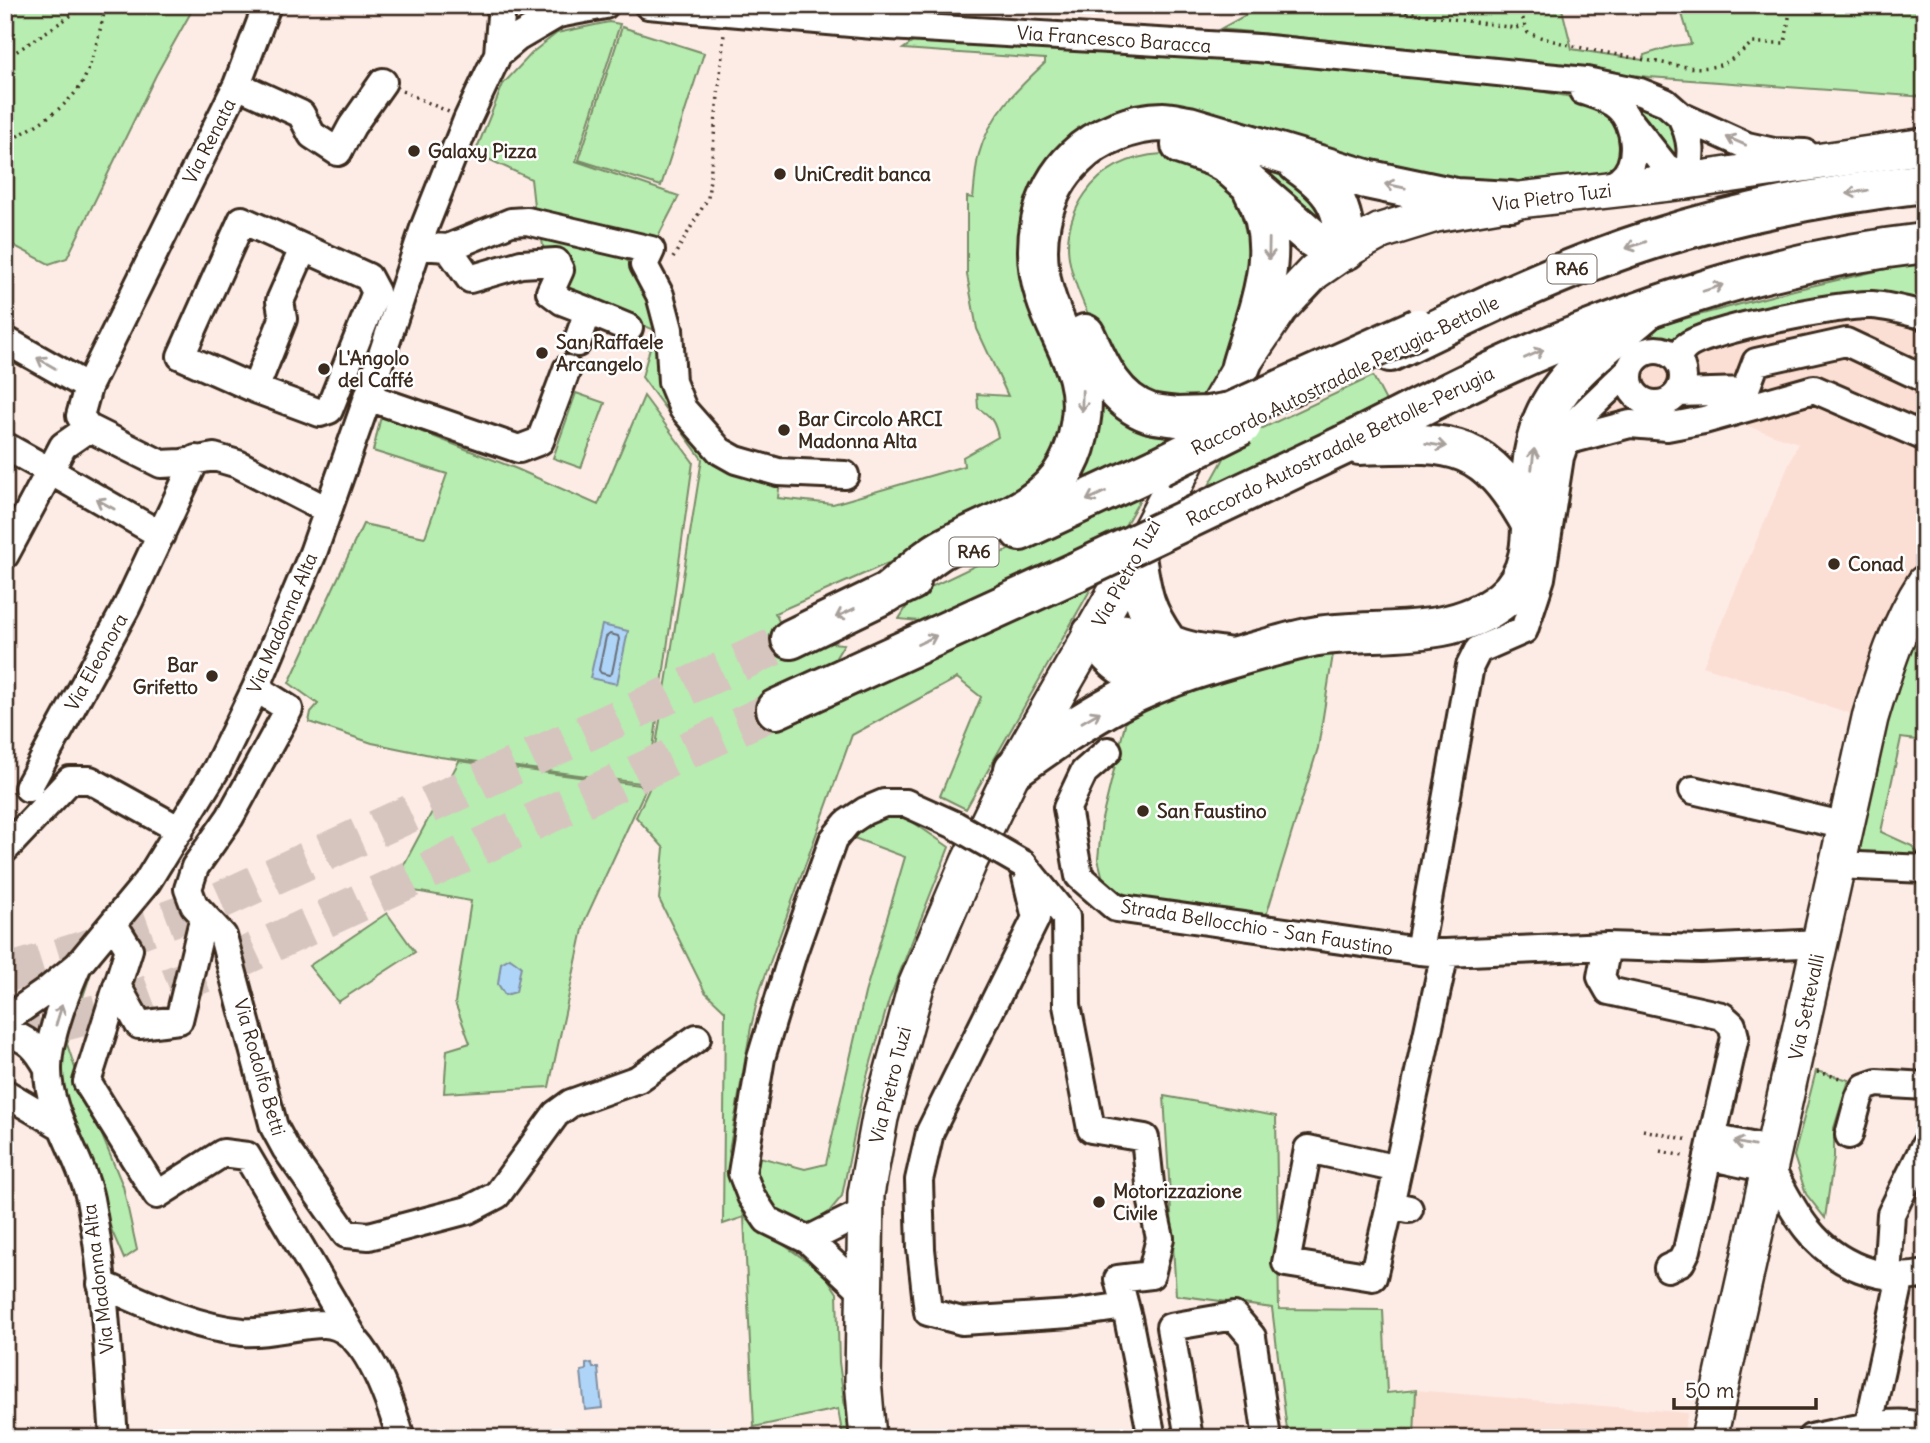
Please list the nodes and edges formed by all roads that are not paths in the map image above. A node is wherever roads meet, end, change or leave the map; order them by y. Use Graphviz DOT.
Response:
graph roads {
  1 [pos="605,5"];
  2 [pos="648,5"];
  3 [pos="266,8"];
  4 [pos="498,11"];
  5 [pos="554,15"];
  6 [pos="498,54"];
  7 [pos="1538,76"];
  8 [pos="383,82"];
  9 [pos="237,85"];
  10 [pos="1624,114"];
  11 [pos="1681,117"];
  12 [pos="1925,144"];
  13 [pos="1285,154"];
  14 [pos="1862,156"];
  15 [pos="1925,160"];
  16 [pos="1687,181"];
  17 [pos="1925,183"];
  18 [pos="1250,185"];
  19 [pos="1595,191"];
  20 [pos="1511,201"];
  21 [pos="1925,243"];
  22 [pos="419,246"];
  23 [pos="448,248"];
  24 [pos="303,249"];
  25 [pos="1346,250"];
  26 [pos="1496,300"];
  27 [pos="1648,309"];
  28 [pos="588,311"];
  29 [pos="1925,316"];
  30 [pos="629,328"];
  31 [pos="5,340"];
  32 [pos="577,343"];
  33 [pos="1676,358"];
  34 [pos="349,359"];
  35 [pos="1241,366"];
  36 [pos="567,369"];
  37 [pos="1630,369"];
  38 [pos="1925,379"];
  39 [pos="372,384"];
  40 [pos="88,387"];
  41 [pos="255,389"];
  42 [pos="1678,393"];
  43 [pos="1642,401"];
  44 [pos="1591,408"];
  45 [pos="89,428"];
  46 [pos="1925,437"];
  47 [pos="1566,441"];
  48 [pos="1344,445"];
  49 [pos="5,446"];
  50 [pos="196,459"];
  51 [pos="50,471"];
  52 [pos="845,475"];
  53 [pos="327,510"];
  54 [pos="1533,527"];
  55 [pos="161,535"];
  56 [pos="5,555"];
  57 [pos="1136,557"];
  58 [pos="1925,583"];
  59 [pos="887,593"];
  60 [pos="1092,634"];
  61 [pos="791,639"];
  62 [pos="1166,641"];
  63 [pos="1233,658"];
  64 [pos="1171,678"];
  65 [pos="256,688"];
  66 [pos="776,709"];
  67 [pos="1108,751"];
  68 [pos="1014,769"];
  69 [pos="28,788"];
  70 [pos="1693,790"];
  71 [pos="1846,826"];
  72 [pos="180,830"];
  73 [pos="5,849"];
  74 [pos="1023,864"];
  75 [pos="1837,865"];
  76 [pos="1925,869"];
  77 [pos="204,916"];
  78 [pos="113,923"];
  79 [pos="1820,943"];
  80 [pos="1607,946"];
  81 [pos="1432,952"];
  82 [pos="78,965"];
  83 [pos="117,986"];
  84 [pos="8,1013"];
  85 [pos="697,1038"];
  86 [pos="48,1068"];
  87 [pos="1925,1086"];
  88 [pos="5,1093"];
  89 [pos="61,1126"];
  90 [pos="1849,1135"];
  91 [pos="1925,1146"];
  92 [pos="1704,1149"];
  93 [pos="1773,1160"];
  94 [pos="1398,1169"];
  95 [pos="866,1211"];
  96 [pos="1760,1215"];
  97 [pos="1808,1231"];
  98 [pos="808,1240"];
  99 [pos="1668,1268"];
  100 [pos="1904,1275"];
  101 [pos="101,1284"];
  102 [pos="866,1294"];
  103 [pos="1125,1306"];
  104 [pos="1234,1316"];
  105 [pos="353,1336"];
  106 [pos="1925,1429"];
  107 [pos="1867,1433"];
  108 [pos="114,1438"];
  109 [pos="401,1438"];
  110 [pos="868,1438"];
  111 [pos="1152,1438"];
  112 [pos="1189,1438"];
  113 [pos="1267,1438"];
  114 [pos="1280,1438"];
  115 [pos="1709,1438"];
  116 [pos="1811,1438"];
  1 -- 5 [label="street"];
  2 -- 7 [label="street, Via Francesco Baracca"];
  3 -- 9 [label="street"];
  4 -- 5 [label="street, Via Madonna Alta"];
  4 -- 6 [label="street, Via Madonna Alta"];
  5 -- 6 [label="street, Via Madonna Alta"];
  6 -- 22 [label="street, Via Madonna Alta"];
  7 -- 10 [label="street"];
  7 -- 11 [label="street"];
  8 -- 9 [label="street, Via Renata"];
  9 -- 40 [label="street, Via Renata"];
  10 -- 16 [label="street"];
  10 -- 19 [label="street"];
  12 -- 11 [label="street, one-way"];
  11 -- 16 [label="street"];
  12 -- 14 [label="main road, Via Pietro Tuzi"];
  20 -- 13 [label="highway, one-way"];
  13 -- 25 [label="highway"];
  13 -- 59 [label="highway, one-way"];
  14 -- 15 [label="main road, Via Pietro Tuzi"];
  14 -- 16 [label="main road, Via Pietro Tuzi"];
  16 -- 19 [label="main road, Via Pietro Tuzi"];
  17 -- 26 [label="highway, Raccordo Autostradale Perugia-Bettolle / RA6, one-way"];
  18 -- 25 [label="highway"];
  18 -- 26 [label="highway, bridge"];
  18 -- 35 [label="highway, one-way"];
  19 -- 20 [label="main road, Via Pietro Tuzi"];
  20 -- 25 [label="main road, Via Pietro Tuzi"];
  27 -- 21 [label="highway, Raccordo Autostradale Bettolle-Perugia, one-way"];
  22 -- 23 [label="street"];
  22 -- 39 [label="street, Via Madonna Alta"];
  23 -- 28 [label="street"];
  23 -- 52 [label="street"];
  24 -- 34 [label="street"];
  24 -- 41 [label="street"];
  24 -- 41 [label="street"];
  25 -- 35 [label="main road, Via Pietro Tuzi"];
  26 -- 59 [label="highway, Raccordo Autostradale Perugia-Bettolle / RA6, one-way, bridge"];
  48 -- 27 [label="highway, Raccordo Autostradale Bettolle-Perugia, one-way"];
  54 -- 27 [label="highway, one-way"];
  28 -- 30 [label="street"];
  28 -- 32 [label="street"];
  29 -- 33 [label="street"];
  40 -- 31 [label="street, one-way"];
  33 -- 37 [label="street"];
  33 -- 42 [label="street"];
  34 -- 39 [label="street"];
  34 -- 41 [label="street"];
  35 -- 57 [label="main road, Via Pietro Tuzi"];
  36 -- 39 [label="street"];
  37 -- 43 [label="street"];
  37 -- 44 [label="street"];
  38 -- 42 [label="street"];
  39 -- 53 [label="street, Via Madonna Alta"];
  40 -- 45 [label="street, Via Renata"];
  42 -- 43 [label="street"];
  43 -- 44 [label="street"];
  44 -- 47 [label="street"];
  45 -- 50 [label="street"];
  45 -- 51 [label="street"];
  46 -- 47 [label="street"];
  47 -- 81 [label="street, Strada Bellocchio - San Faustino"];
  48 -- 54 [label="highway, one-way"];
  66 -- 48 [label="highway, Raccordo Autostradale Bettolle-Perugia, one-way, bridge"];
  49 -- 51 [label="street"];
  50 -- 53 [label="street"];
  50 -- 55 [label="street, Via Eleonora"];
  55 -- 51 [label="street, one-way"];
  51 -- 56 [label="street"];
  53 -- 65 [label="street, Via Madonna Alta"];
  54 -- 63 [label="highway"];
  55 -- 69 [label="street, Via Eleonora"];
  57 -- 60 [label="main road, Via Pietro Tuzi"];
  57 -- 62 [label="highway"];
  58 -- 71 [label="main road, Via Settevalli"];
  59 -- 61 [label="highway, Raccordo Autostradale Perugia-Bettolle / RA6, one-way"];
  60 -- 62 [label="highway"];
  60 -- 64 [label="highway"];
  60 -- 68 [label="main road, Via Pietro Tuzi"];
  62 -- 63 [label="highway"];
  63 -- 64 [label="highway"];
  68 -- 64 [label="highway, one-way"];
  65 -- 72 [label="street, Via Madonna Alta"];
  65 -- 77 [label="street, Via Rodolfo Betti"];
  67 -- 81 [label="street, Strada Bellocchio - San Faustino"];
  68 -- 95 [label="main road, Via Pietro Tuzi"];
  70 -- 71 [label="street"];
  71 -- 75 [label="main road, Via Settevalli"];
  72 -- 73 [label="street"];
  72 -- 78 [label="street, Via Madonna Alta"];
  74 -- 98 [label="street, bridge"];
  74 -- 103 [label="street"];
  74 -- 103 [label="street"];
  75 -- 76 [label="street"];
  75 -- 79 [label="main road, Via Settevalli"];
  77 -- 83 [label="street"];
  77 -- 85 [label="street, Via Rodolfo Betti"];
  78 -- 82 [label="street, Via Madonna Alta"];
  78 -- 83 [label="street"];
  79 -- 80 [label="street, Strada Bellocchio - San Faustino"];
  79 -- 93 [label="main road, Via Settevalli"];
  80 -- 81 [label="street, Strada Bellocchio - San Faustino"];
  80 -- 92 [label="street"];
  81 -- 94 [label="street"];
  82 -- 84 [label="street, Via Madonna Alta"];
  86 -- 82 [label="street, Via Madonna Alta, one-way"];
  83 -- 105 [label="street"];
  84 -- 86 [label="street, Via Madonna Alta"];
  86 -- 89 [label="street, Via Madonna Alta"];
  87 -- 90 [label="street"];
  88 -- 89 [label="street"];
  89 -- 101 [label="street, Via Madonna Alta"];
  91 -- 100 [label="street"];
  92 -- 93 [label="street"];
  92 -- 99 [label="street"];
  93 -- 96 [label="main road, Via Settevalli"];
  93 -- 97 [label="street"];
  94 -- 94 [label="street"];
  95 -- 98 [label="street"];
  95 -- 102 [label="main road, Via Pietro Tuzi"];
  96 -- 97 [label="street"];
  96 -- 115 [label="main road, Via Settevalli"];
  97 -- 100 [label="street"];
  98 -- 102 [label="street"];
  100 -- 107 [label="street"];
  101 -- 105 [label="street"];
  101 -- 108 [label="street, Via Madonna Alta"];
  102 -- 110 [label="main road, Via Pietro Tuzi"];
  103 -- 111 [label="street"];
  104 -- 112 [label="street"];
  104 -- 113 [label="street"];
  104 -- 114 [label="street"];
  105 -- 109 [label="street"];
  106 -- 107 [label="street"];
  107 -- 116 [label="street"];
}
